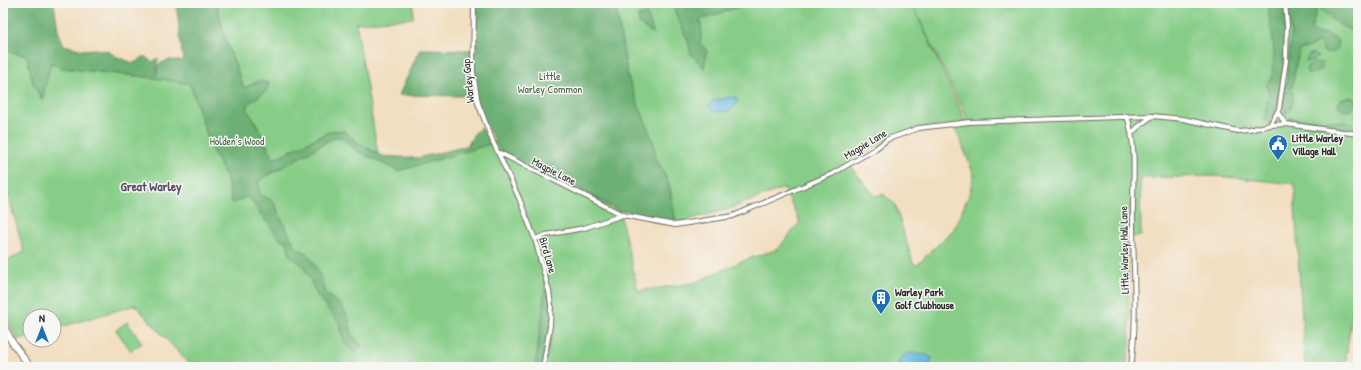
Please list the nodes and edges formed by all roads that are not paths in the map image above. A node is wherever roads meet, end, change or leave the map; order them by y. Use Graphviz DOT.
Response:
graph roads {
  1 [pos="474,3"];
  2 [pos="1285,3"];
  3 [pos="1278,113"];
  4 [pos="1127,116"];
  5 [pos="1152,116"];
  6 [pos="1286,124"];
  7 [pos="1270,125"];
  8 [pos="1132,134"];
  9 [pos="1358,134"];
  10 [pos="499,153"];
  11 [pos="623,215"];
  12 [pos="535,239"];
  13 [pos="3,324"];
  14 [pos="30,367"];
  15 [pos="543,367"];
  16 [pos="1131,367"];
  1 -- 10 [label="street, Warley Gap"];
  2 -- 3 [label="street"];
  3 -- 6 [label="street"];
  3 -- 7 [label="street"];
  4 -- 5 [label="street, Magpie Lane"];
  4 -- 8 [label="street, Little Warley Hall Lane"];
  4 -- 11 [label="street, Magpie Lane"];
  5 -- 7 [label="street, Magpie Lane"];
  5 -- 8 [label="street"];
  6 -- 7 [label="street, Magpie Lane"];
  6 -- 9 [label="street, Magpie Lane"];
  8 -- 16 [label="street, Little Warley Hall Lane"];
  10 -- 11 [label="street, Magpie Lane"];
  10 -- 12 [label="street, Bird Lane"];
  11 -- 12 [label="street, Magpie Lane"];
  12 -- 15 [label="street, Bird Lane"];
  13 -- 14 [label="main road"];
}
